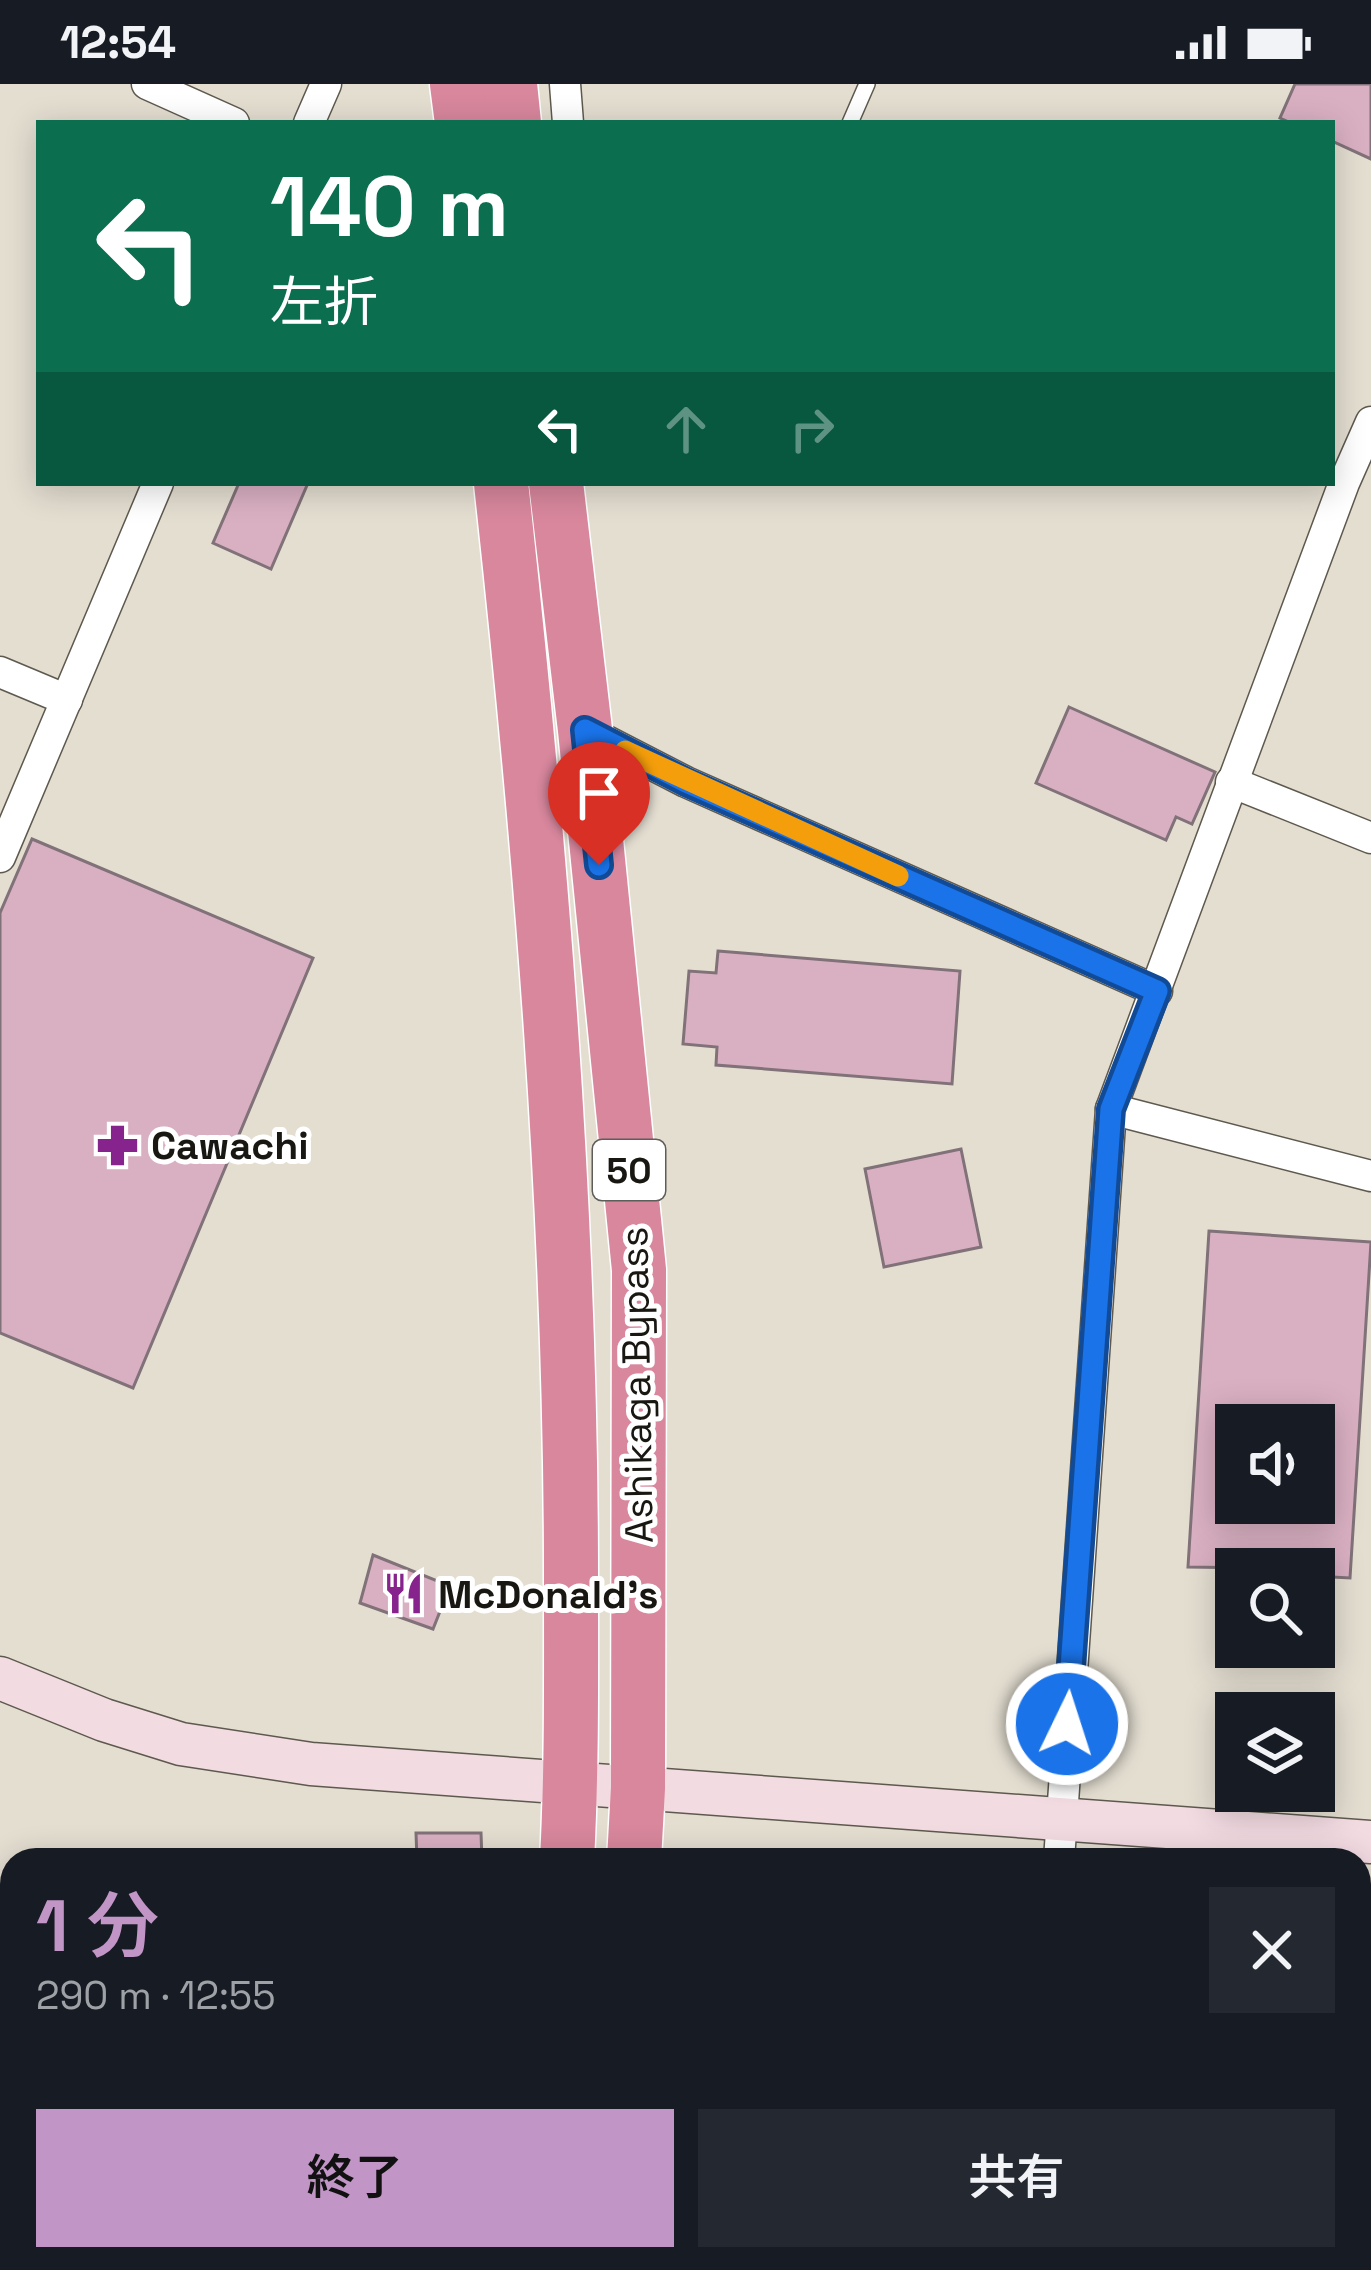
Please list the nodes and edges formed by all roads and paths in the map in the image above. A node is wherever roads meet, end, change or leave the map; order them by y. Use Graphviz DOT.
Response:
graph roads {
  1 [pos="147,84"];
  2 [pos="326,84"];
  3 [pos="457,84"];
  4 [pos="510,84"];
  5 [pos="565,84"];
  6 [pos="867,84"];
  7 [pos="227,120"];
  8 [pos="310,120"];
  9 [pos="462,120"];
  10 [pos="514,120"];
  11 [pos="568,120"];
  12 [pos="851,120"];
  13 [pos="1371,422"];
  14 [pos="1349,485"];
  15 [pos="157,486"];
  16 [pos="501,486"];
  17 [pos="556,486"];
  18 [pos="0,672"];
  19 [pos="67,700"];
  20 [pos="585,730"];
  21 [pos="1231,782"];
  22 [pos="1371,838"];
  23 [pos="0,857"];
  24 [pos="1157,991"];
  25 [pos="1111,1109"];
  26 [pos="1371,1176"];
  27 [pos="0,1678"];
  28 [pos="571,1783"];
  29 [pos="638,1788"];
  30 [pos="1060,1839"];
  31 [pos="1371,1842"];
  32 [pos="568,1848"];
  33 [pos="635,1848"];
  1 -- 7 [label="street"];
  2 -- 8 [label="street"];
  3 -- 9 [label="highway"];
  4 -- 10 [label="highway"];
  5 -- 11 [label="street"];
  6 -- 12 [label="lane"];
  13 -- 14 [label="street"];
  14 -- 21 [label="street"];
  15 -- 19 [label="street"];
  16 -- 28 [label="highway, Ashikaga Bypass / 50"];
  17 -- 20 [label="highway, Ashikaga Bypass / 50"];
  18 -- 19 [label="street"];
  19 -- 23 [label="street"];
  20 -- 24 [label="street"];
  20 -- 29 [label="highway, Ashikaga Bypass / 50"];
  21 -- 22 [label="street"];
  21 -- 24 [label="street"];
  24 -- 25 [label="street"];
  25 -- 26 [label="street"];
  25 -- 30 [label="street"];
  27 -- 28 [label="street"];
  28 -- 29 [label="street"];
  28 -- 32 [label="highway, Ashikaga Bypass / 50"];
  29 -- 30 [label="street"];
  29 -- 33 [label="highway, Ashikaga Bypass / 50"];
  30 -- 31 [label="street"];
}
